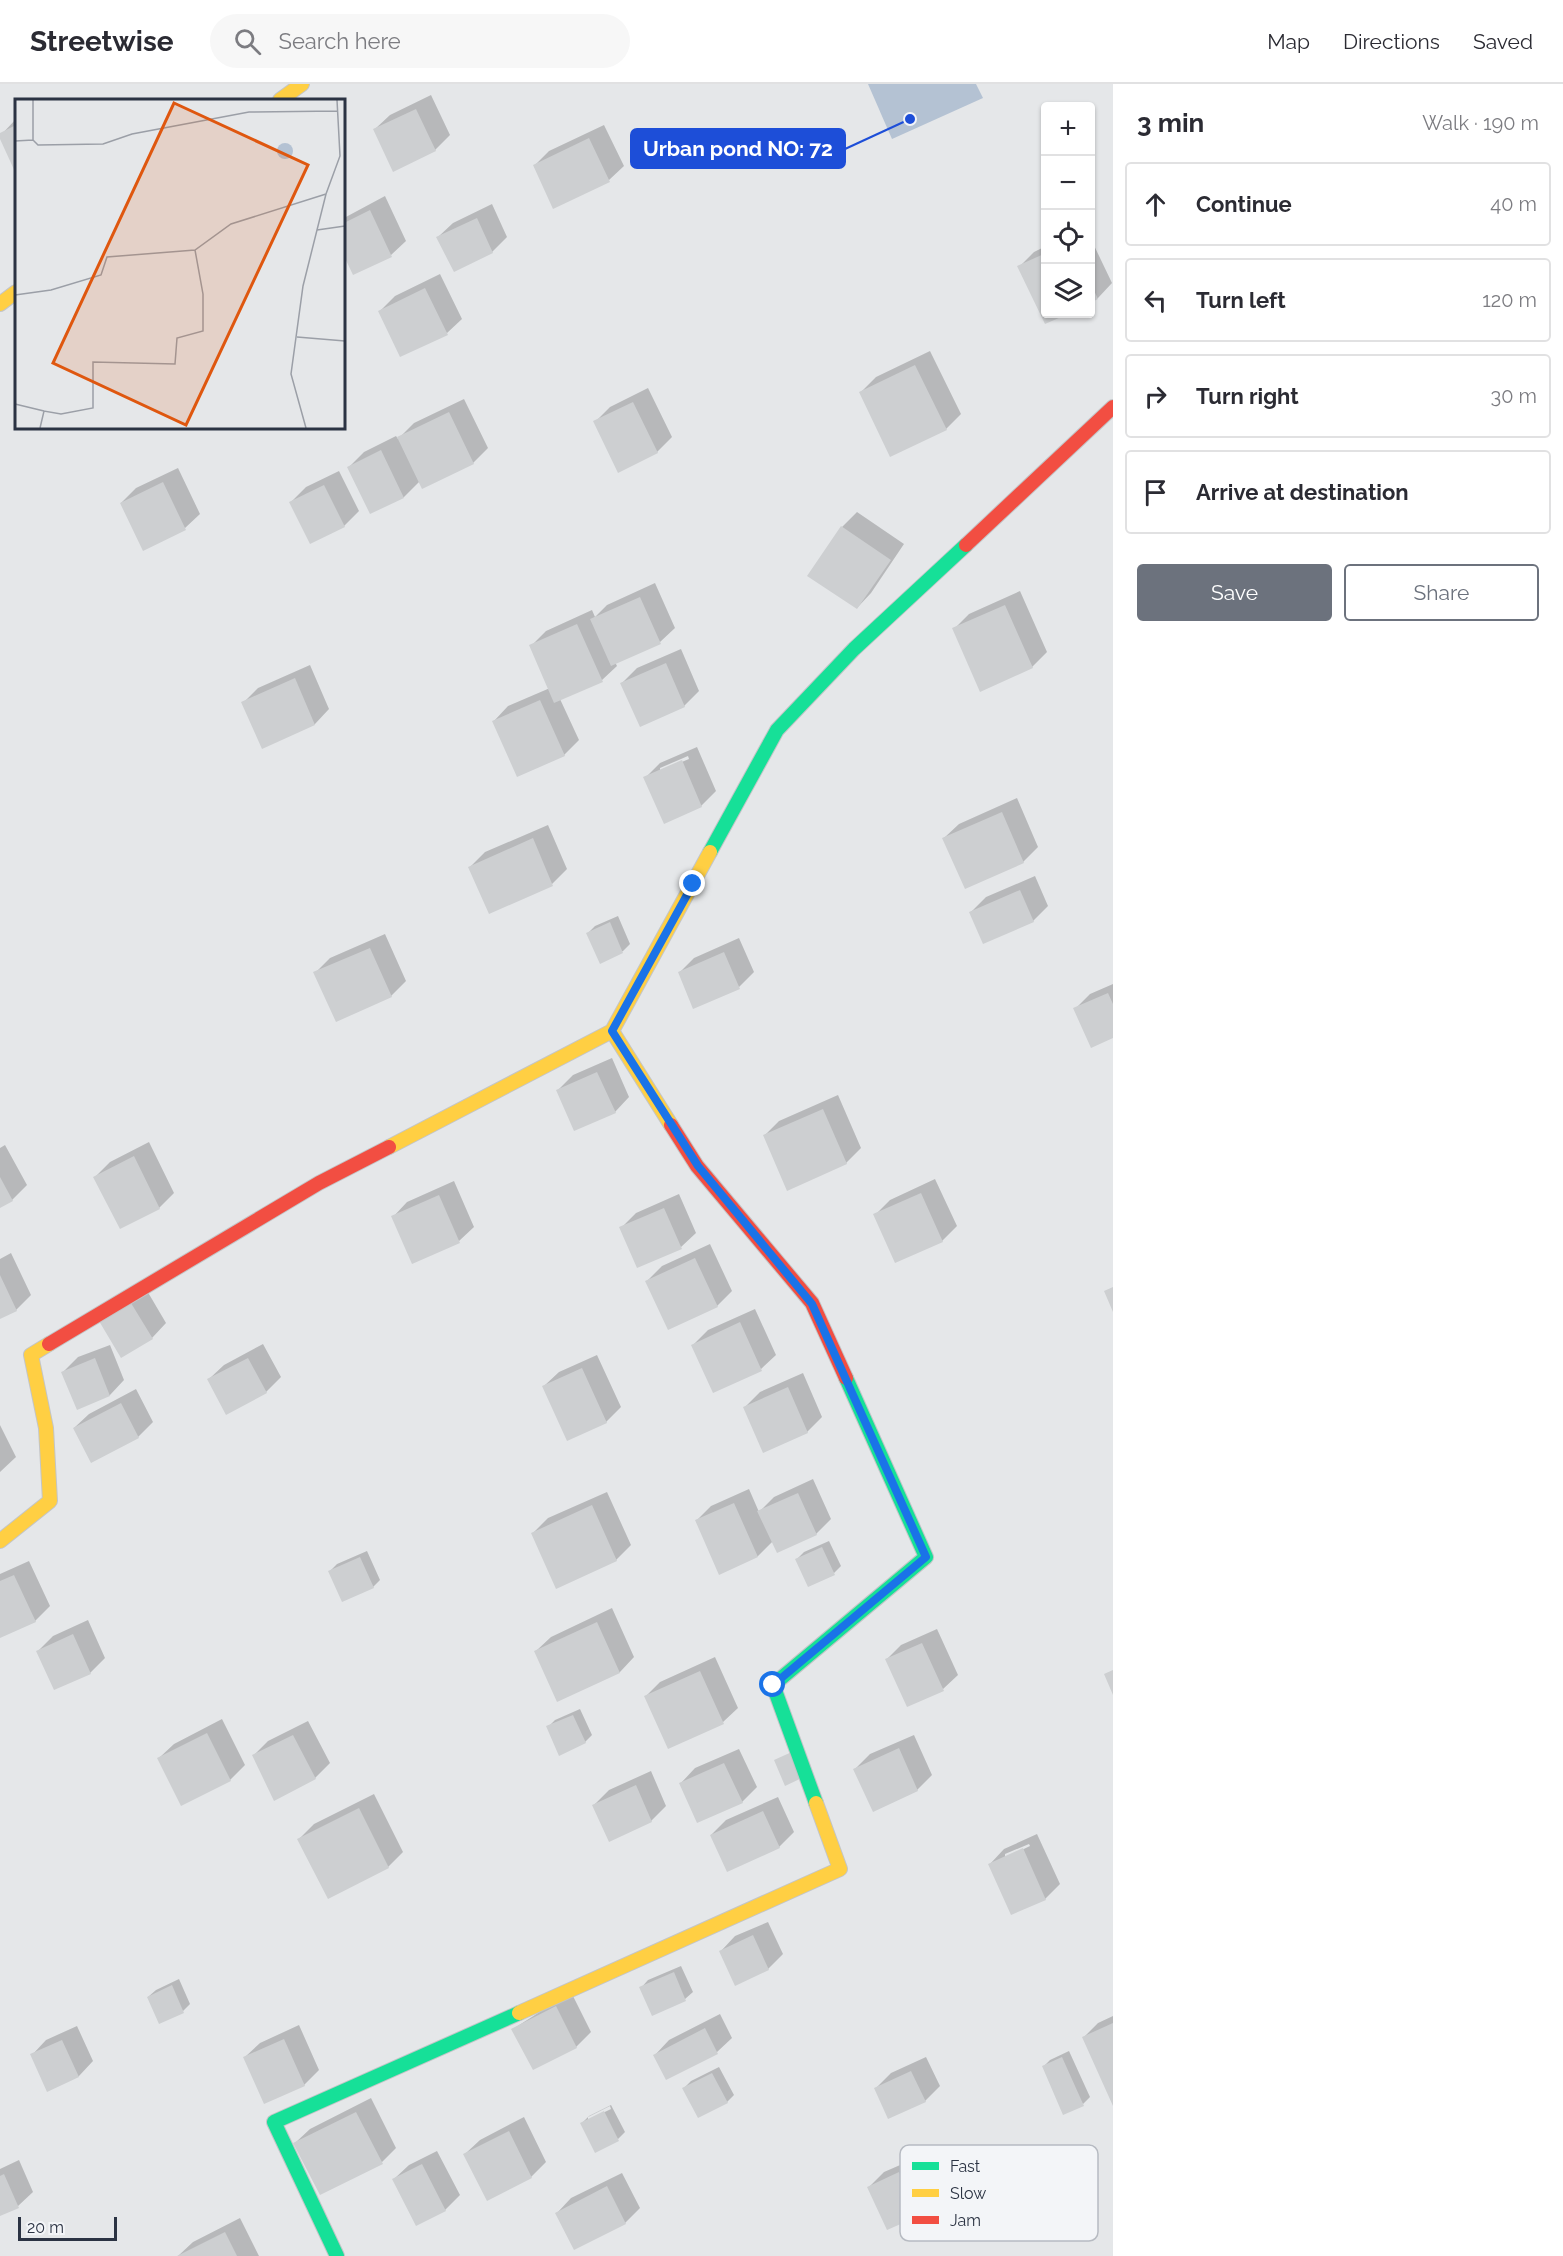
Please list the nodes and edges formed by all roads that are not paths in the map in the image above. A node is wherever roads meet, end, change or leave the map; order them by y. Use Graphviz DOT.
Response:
graph roads {
  1 [pos="302,84"];
  2 [pos="281,99"];
  3 [pos="15,293"];
  4 [pos="0,304"];
  5 [pos="1113,407"];
  6 [pos="612,1031"];
  7 [pos="0,1541"];
  8 [pos="337,2256"];
  1 -- 2 [label="street"];
  3 -- 4 [label="street"];
  5 -- 6 [label="street"];
  6 -- 7 [label="street"];
  6 -- 8 [label="street"];
}
